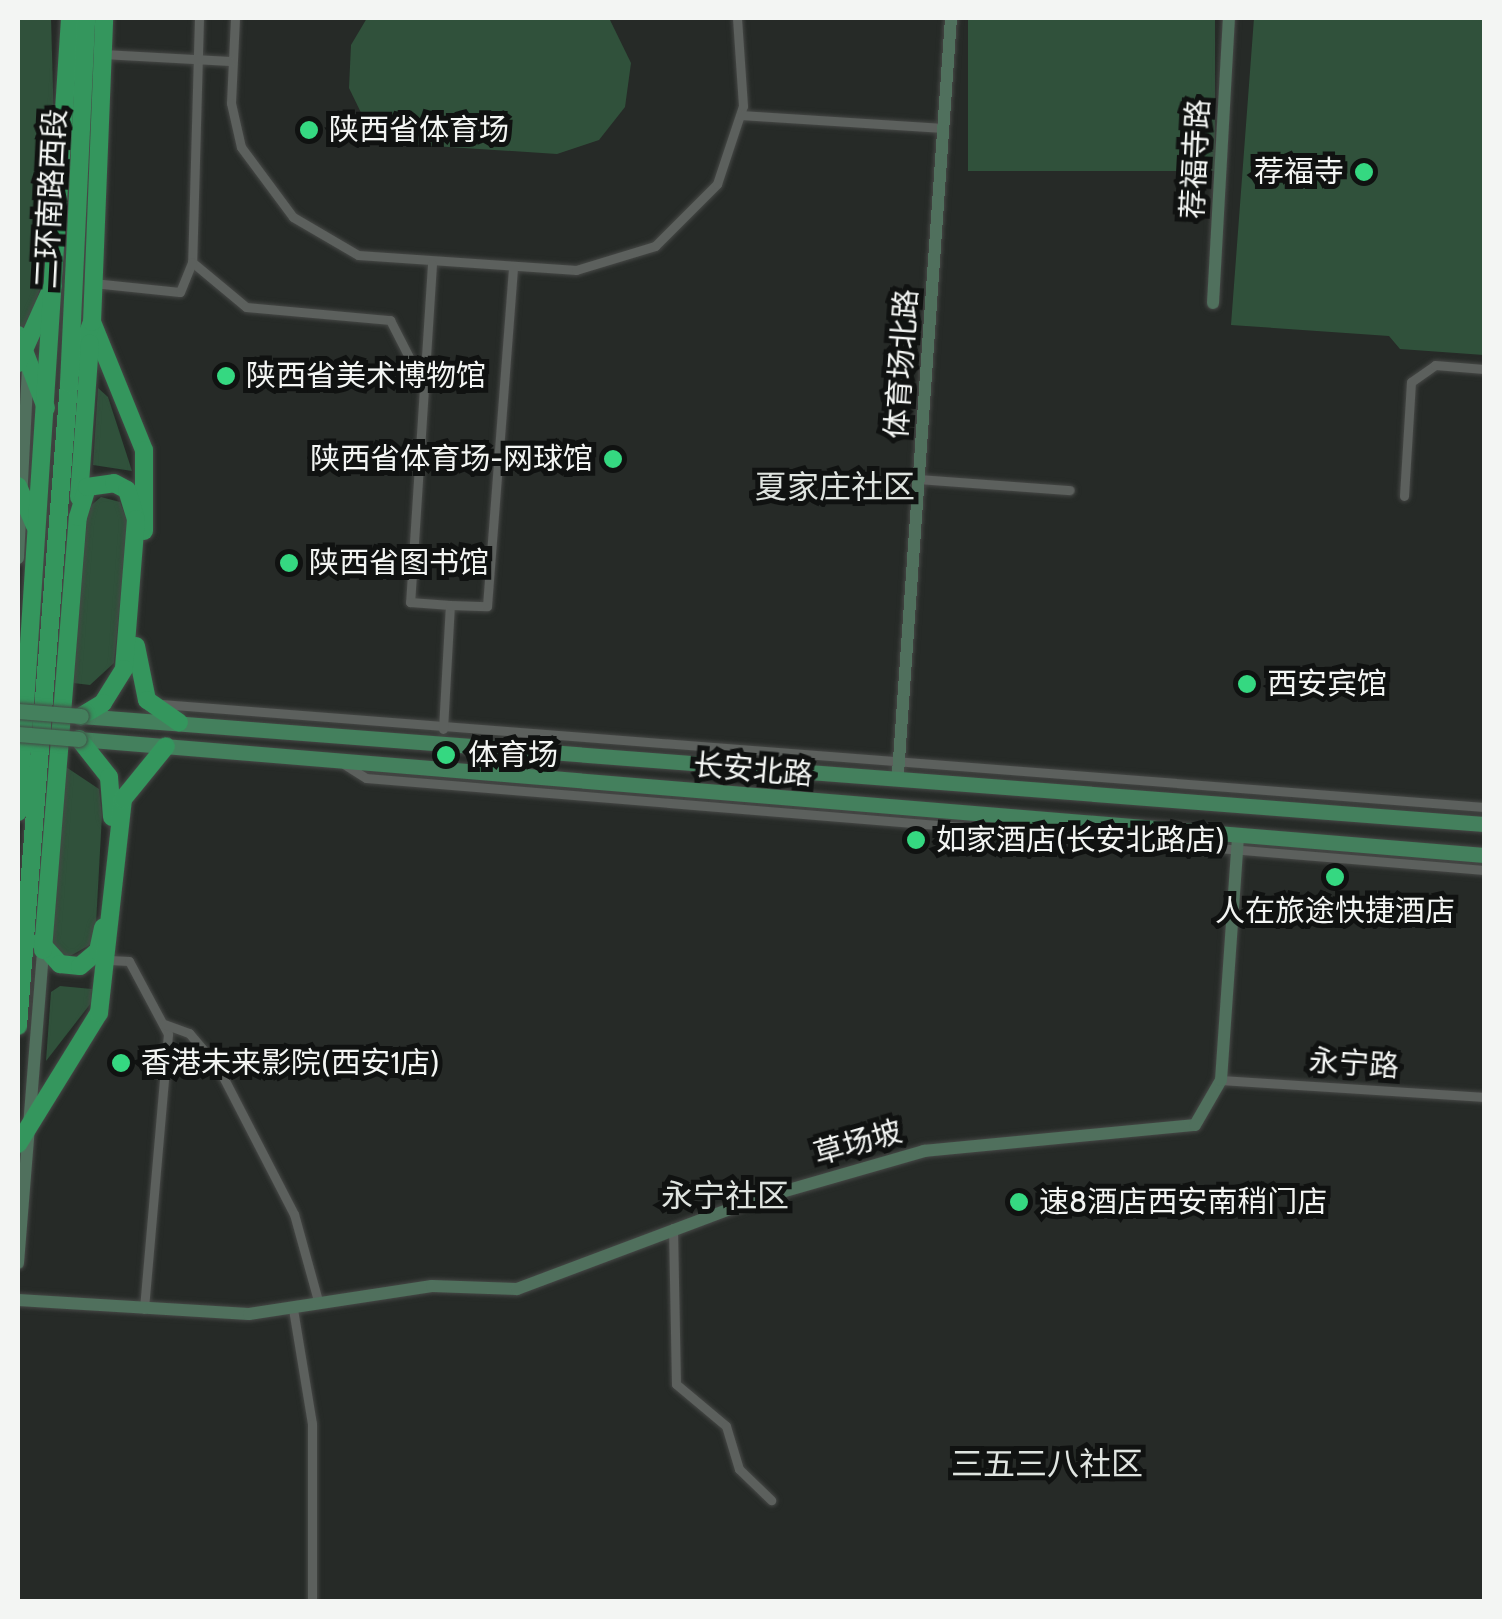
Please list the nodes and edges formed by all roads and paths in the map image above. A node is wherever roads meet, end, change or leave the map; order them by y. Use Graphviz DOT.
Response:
graph roads {
  1 [pos="60,18"];
  2 [pos="70,18"];
  3 [pos="86,18"];
  4 [pos="95,18"];
  5 [pos="104,18"];
  6 [pos="199,18"];
  7 [pos="235,18"];
  8 [pos="736,18"];
  9 [pos="950,18"];
  10 [pos="1229,18"];
  11 [pos="104,54"];
  12 [pos="197,61"];
  13 [pos="230,61"];
  14 [pos="65,114"];
  15 [pos="741,114"];
  16 [pos="942,128"];
  17 [pos="82,163"];
  18 [pos="192,262"];
  19 [pos="432,264"];
  20 [pos="513,267"];
  21 [pos="59,270"];
  22 [pos="94,283"];
  23 [pos="1213,303"];
  24 [pos="92,322"];
  25 [pos="21,349"];
  26 [pos="424,367"];
  27 [pos="1484,368"];
  28 [pos="69,384"];
  29 [pos="50,418"];
  30 [pos="919,479"];
  31 [pos="20,489"];
  32 [pos="1070,490"];
  33 [pos="1404,496"];
  34 [pos="78,517"];
  35 [pos="39,555"];
  36 [pos="18,558"];
  37 [pos="450,604"];
  38 [pos="150,703"];
  39 [pos="18,711"];
  40 [pos="80,716"];
  41 [pos="179,722"];
  42 [pos="18,734"];
  43 [pos="443,734"];
  44 [pos="79,739"];
  45 [pos="166,746"];
  46 [pos="899,767"];
  47 [pos="1484,806"];
  48 [pos="18,812"];
  49 [pos="1484,824"];
  50 [pos="1238,844"];
  51 [pos="1484,855"];
  52 [pos="1484,870"];
  53 [pos="27,906"];
  54 [pos="44,950"];
  55 [pos="110,960"];
  56 [pos="164,1024"];
  57 [pos="18,1026"];
  58 [pos="1221,1080"];
  59 [pos="1484,1097"];
  60 [pos="31,1119"];
  61 [pos="18,1144"];
  62 [pos="673,1228"];
  63 [pos="18,1262"];
  64 [pos="18,1300"];
  65 [pos="320,1304"];
  66 [pos="144,1309"];
  67 [pos="294,1309"];
  68 [pos="771,1500"];
  69 [pos="312,1602"];
  1 -- 14 [label="highway"];
  2 -- 14 [label="highway, 二环南路西段"];
  3 -- 17 [label="highway, 二环南路西段"];
  4 -- 17 [label="highway"];
  5 -- 11 [label="highway"];
  6 -- 12 [label="street"];
  7 -- 13 [label="street"];
  8 -- 15 [label="street"];
  9 -- 16 [label="street, 体育场北路"];
  10 -- 23 [label="street, 荐福寺路"];
  11 -- 12 [label="street"];
  11 -- 22 [label="highway"];
  12 -- 13 [label="street"];
  12 -- 18 [label="street"];
  13 -- 19 [label="street"];
  14 -- 21 [label="highway, 二环南路西段"];
  15 -- 16 [label="street"];
  15 -- 20 [label="street"];
  16 -- 30 [label="street, 体育场北路"];
  17 -- 28 [label="highway, 二环南路西段"];
  18 -- 22 [label="street"];
  18 -- 26 [label="street"];
  19 -- 20 [label="street"];
  19 -- 26 [label="street"];
  20 -- 37 [label="street"];
  21 -- 25 [label="highway"];
  21 -- 29 [label="highway, 二环南路西段"];
  22 -- 24 [label="highway"];
  24 -- 28 [label="highway"];
  24 -- 34 [label="highway"];
  24 -- 38 [label="highway"];
  25 -- 29 [label="highway"];
  25 -- 31 [label="street"];
  26 -- 37 [label="street"];
  27 -- 33 [label="street"];
  28 -- 53 [label="highway"];
  29 -- 35 [label="highway, 二环南路西段"];
  30 -- 32 [label="street"];
  30 -- 46 [label="street, 体育场北路"];
  31 -- 35 [label="highway"];
  31 -- 36 [label="street"];
  34 -- 40 [label="highway"];
  34 -- 54 [label="highway"];
  35 -- 48 [label="highway, 二环南路西段"];
  37 -- 43 [label="street"];
  38 -- 41 [label="highway"];
  38 -- 43 [label="street"];
  39 -- 40 [label="main road, 长安北路, bridge"];
  40 -- 41 [label="main road, 长安北路"];
  41 -- 43 [label="main road, 长安北路"];
  42 -- 44 [label="main road, 长安北路, bridge"];
  43 -- 46 [label="main road, 长安北路"];
  44 -- 45 [label="main road, 长安北路"];
  44 -- 54 [label="highway"];
  45 -- 50 [label="main road, 长安北路"];
  45 -- 55 [label="highway"];
  46 -- 47 [label="street"];
  46 -- 49 [label="main road, 长安北路"];
  50 -- 51 [label="main road, 长安北路"];
  50 -- 52 [label="street"];
  50 -- 58 [label="street, 草场坡"];
  53 -- 54 [label="highway"];
  53 -- 57 [label="highway"];
  54 -- 60 [label="street"];
  55 -- 56 [label="street"];
  55 -- 60 [label="highway"];
  56 -- 65 [label="street"];
  56 -- 66 [label="street"];
  58 -- 59 [label="street, 永宁路"];
  58 -- 62 [label="street, 草场坡"];
  60 -- 61 [label="highway"];
  60 -- 63 [label="street"];
  62 -- 65 [label="street, 草场坡"];
  62 -- 68 [label="street"];
  64 -- 66 [label="street, 草场坡"];
  65 -- 67 [label="street, 草场坡"];
  66 -- 67 [label="street, 草场坡"];
  67 -- 69 [label="street"];
}
